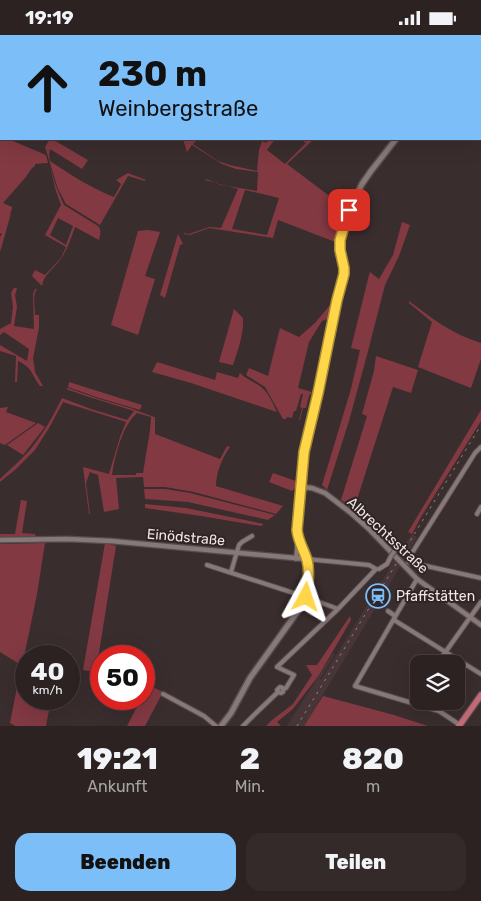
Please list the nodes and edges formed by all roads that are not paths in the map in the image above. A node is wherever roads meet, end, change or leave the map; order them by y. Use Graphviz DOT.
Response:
graph roads {
  1 [pos="395,140"];
  2 [pos="481,447"];
  3 [pos="301,487"];
  4 [pos="481,507"];
  5 [pos="477,514"];
  6 [pos="252,536"];
  7 [pos="298,537"];
  8 [pos="0,540"];
  9 [pos="397,543"];
  10 [pos="238,553"];
  11 [pos="296,559"];
  12 [pos="306,559"];
  13 [pos="207,565"];
  14 [pos="379,569"];
  15 [pos="231,572"];
  16 [pos="481,578"];
  17 [pos="417,579"];
  18 [pos="306,597"];
  19 [pos="481,602"];
  20 [pos="338,609"];
  21 [pos="388,611"];
  22 [pos="470,617"];
  23 [pos="395,618"];
  24 [pos="481,625"];
  25 [pos="446,651"];
  26 [pos="443,655"];
  27 [pos="481,674"];
  28 [pos="163,694"];
  29 [pos="481,695"];
  30 [pos="410,702"];
  31 [pos="437,710"];
  32 [pos="459,725"];
  33 [pos="216,726"];
  34 [pos="221,726"];
  35 [pos="243,726"];
  1 -- 3 [label="main road"];
  2 -- 16 [label="street"];
  3 -- 7 [label="main road"];
  3 -- 17 [label="street, Albrechtsstraße"];
  4 -- 5 [label="street"];
  6 -- 10 [label="street"];
  7 -- 11 [label="street"];
  7 -- 12 [label="main road"];
  8 -- 10 [label="street, Einödstraße"];
  9 -- 14 [label="street, bridge"];
  10 -- 11 [label="street, Einödstraße"];
  10 -- 15 [label="street"];
  11 -- 12 [label="street, Einödstraße"];
  12 -- 18 [label="main road"];
  12 -- 20 [label="street, Einödstraße"];
  13 -- 15 [label="street"];
  15 -- 18 [label="street"];
  17 -- 22 [label="street, Albrechtsstraße"];
  17 -- 23 [label="street"];
  18 -- 20 [label="street"];
  18 -- 34 [label="main road"];
  19 -- 22 [label="street"];
  20 -- 35 [label="street"];
  21 -- 23 [label="street"];
  22 -- 24 [label="street, Albrechtsstraße"];
  22 -- 25 [label="street"];
  23 -- 25 [label="street"];
  23 -- 30 [label="street"];
  25 -- 26 [label="street"];
  25 -- 27 [label="street"];
  28 -- 33 [label="street"];
  29 -- 32 [label="main road"];
  31 -- 32 [label="street"];
}
